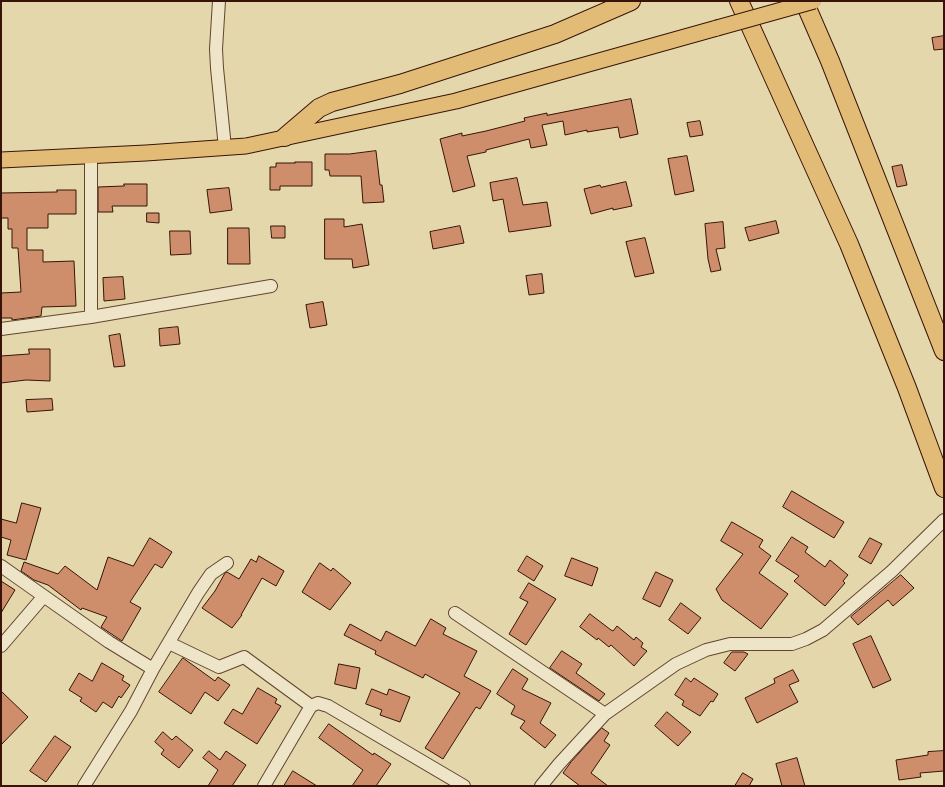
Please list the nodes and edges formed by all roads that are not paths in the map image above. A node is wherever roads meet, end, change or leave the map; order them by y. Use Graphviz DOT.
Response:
graph roads {
  1 [pos="219,1"];
  2 [pos="631,1"];
  3 [pos="739,1"];
  4 [pos="804,1"];
  5 [pos="814,1"];
  6 [pos="285,137"];
  7 [pos="225,148"];
  8 [pos="91,156"];
  9 [pos="1,160"];
  10 [pos="271,286"];
  11 [pos="91,317"];
  12 [pos="1,329"];
  13 [pos="944,351"];
  14 [pos="944,488"];
  15 [pos="944,520"];
  16 [pos="227,562"];
  17 [pos="1,566"];
  18 [pos="44,596"];
  19 [pos="455,612"];
  20 [pos="168,643"];
  21 [pos="1,646"];
  22 [pos="153,669"];
  23 [pos="311,706"];
  24 [pos="605,714"];
  25 [pos="84,786"];
  26 [pos="264,786"];
  27 [pos="464,786"];
  28 [pos="541,786"];
  1 -- 7 [label="street"];
  2 -- 6 [label="highway"];
  3 -- 14 [label="highway"];
  4 -- 13 [label="highway"];
  5 -- 6 [label="main road, bridge"];
  6 -- 7 [label="main road"];
  7 -- 8 [label="main road"];
  8 -- 9 [label="main road"];
  8 -- 11 [label="street"];
  10 -- 11 [label="street"];
  11 -- 12 [label="street"];
  15 -- 24 [label="street"];
  16 -- 20 [label="street"];
  17 -- 18 [label="street"];
  18 -- 21 [label="street"];
  18 -- 22 [label="street"];
  19 -- 24 [label="street"];
  20 -- 22 [label="street"];
  20 -- 23 [label="street"];
  22 -- 25 [label="street"];
  23 -- 26 [label="street"];
  23 -- 27 [label="street"];
  24 -- 28 [label="street"];
}
